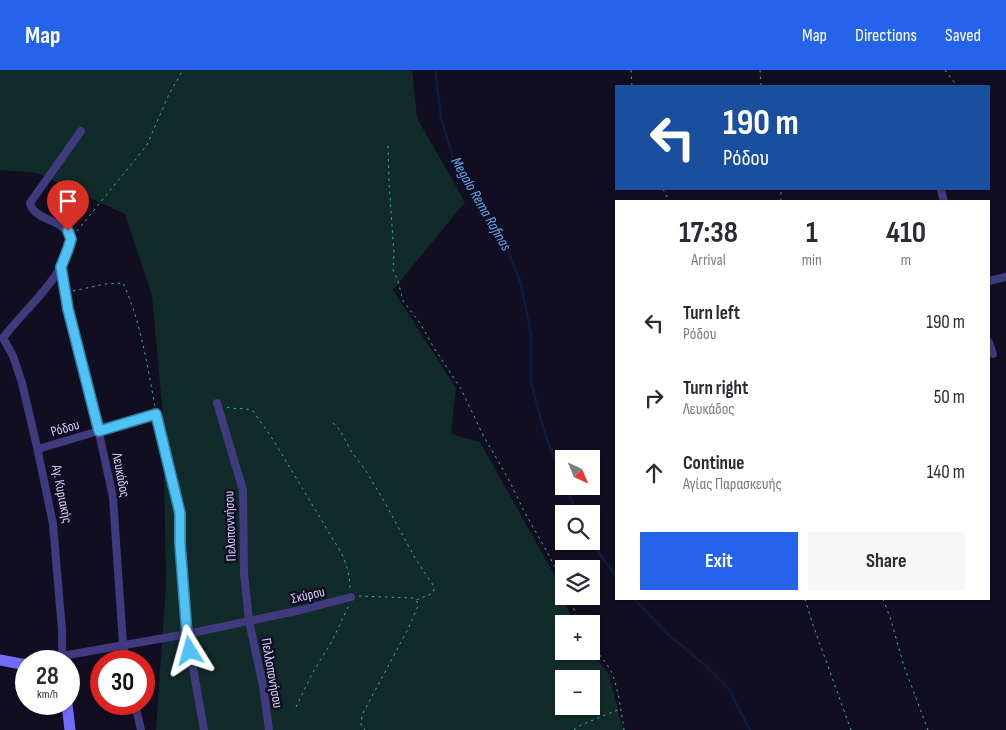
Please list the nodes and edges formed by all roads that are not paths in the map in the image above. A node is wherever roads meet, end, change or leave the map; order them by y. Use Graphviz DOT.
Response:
graph roads {
  1 [pos="81,131"];
  2 [pos="941,190"];
  3 [pos="944,200"];
  4 [pos="61,267"];
  5 [pos="1006,276"];
  6 [pos="990,281"];
  7 [pos="1,338"];
  8 [pos="990,346"];
  9 [pos="992,354"];
  10 [pos="217,403"];
  11 [pos="99,431"];
  12 [pos="38,449"];
  13 [pos="351,597"];
  14 [pos="250,621"];
  15 [pos="187,634"];
  16 [pos="123,645"];
  17 [pos="62,650"];
  18 [pos="124,650"];
  19 [pos="80,655"];
  20 [pos="0,660"];
  21 [pos="15,663"];
  22 [pos="68,715"];
  23 [pos="138,715"];
  24 [pos="70,730"];
  25 [pos="141,730"];
  26 [pos="204,730"];
  27 [pos="269,730"];
  1 -- 4 [label="street"];
  2 -- 3 [label="street"];
  4 -- 7 [label="street"];
  4 -- 11 [label="street, Λευκάδος"];
  5 -- 6 [label="street"];
  7 -- 12 [label="street, Αγ. Κυριακής"];
  8 -- 9 [label="street"];
  10 -- 14 [label="street, Πελοποννήσου"];
  11 -- 12 [label="street, Ρόδου"];
  11 -- 15 [label="street, Ρόδου"];
  11 -- 16 [label="street, Λευκάδος"];
  12 -- 17 [label="street, Αγ. Κυριακής"];
  13 -- 14 [label="street, Σκύρου"];
  14 -- 15 [label="street, Σκύρου"];
  14 -- 27 [label="street, Πελλοπονήσου"];
  15 -- 16 [label="street, Σκύρου"];
  15 -- 26 [label="street"];
  16 -- 18 [label="street, Λευκάδος"];
  16 -- 19 [label="street, Σκύρου"];
  20 -- 21 [label="street"];
  22 -- 24 [label="street"];
  23 -- 25 [label="street"];
}
